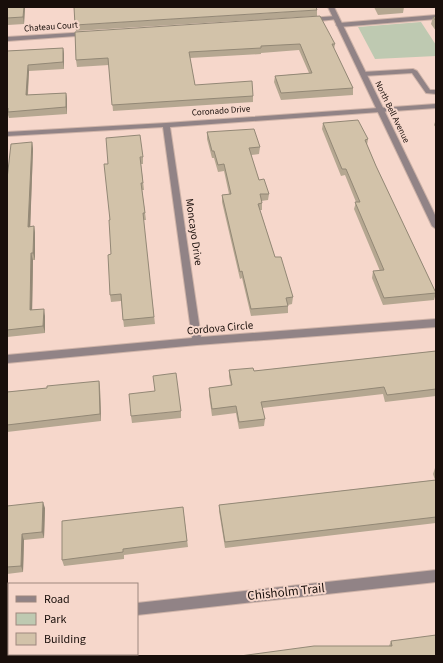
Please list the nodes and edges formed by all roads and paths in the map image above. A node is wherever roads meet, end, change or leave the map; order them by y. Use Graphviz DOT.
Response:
graph roads {
  1 [pos="331,7"];
  2 [pos="436,17"];
  3 [pos="300,20"];
  4 [pos="337,22"];
  5 [pos="94,33"];
  6 [pos="7,39"];
  7 [pos="363,74"];
  8 [pos="436,92"];
  9 [pos="436,106"];
  10 [pos="381,110"];
  11 [pos="166,125"];
  12 [pos="7,134"];
  13 [pos="436,226"];
  14 [pos="436,323"];
  15 [pos="197,342"];
  16 [pos="7,359"];
  17 [pos="436,576"];
  18 [pos="138,609"];
  1 -- 4 [label="street, North Bell Avenue"];
  2 -- 4 [label="lane"];
  3 -- 4 [label="street"];
  4 -- 7 [label="street, North Bell Avenue"];
  5 -- 6 [label="street, Chateau Court"];
  7 -- 8 [label="lane"];
  7 -- 10 [label="street, North Bell Avenue"];
  9 -- 10 [label="street, Coronado Drive"];
  10 -- 11 [label="street, Coronado Drive"];
  10 -- 13 [label="street, North Bell Avenue"];
  11 -- 12 [label="street, Coronado Drive"];
  11 -- 15 [label="street, Moncayo Drive"];
  14 -- 15 [label="street, Cordova Circle"];
  15 -- 16 [label="street, Cordova Circle"];
  17 -- 18 [label="street, Chisholm Trail"];
}
